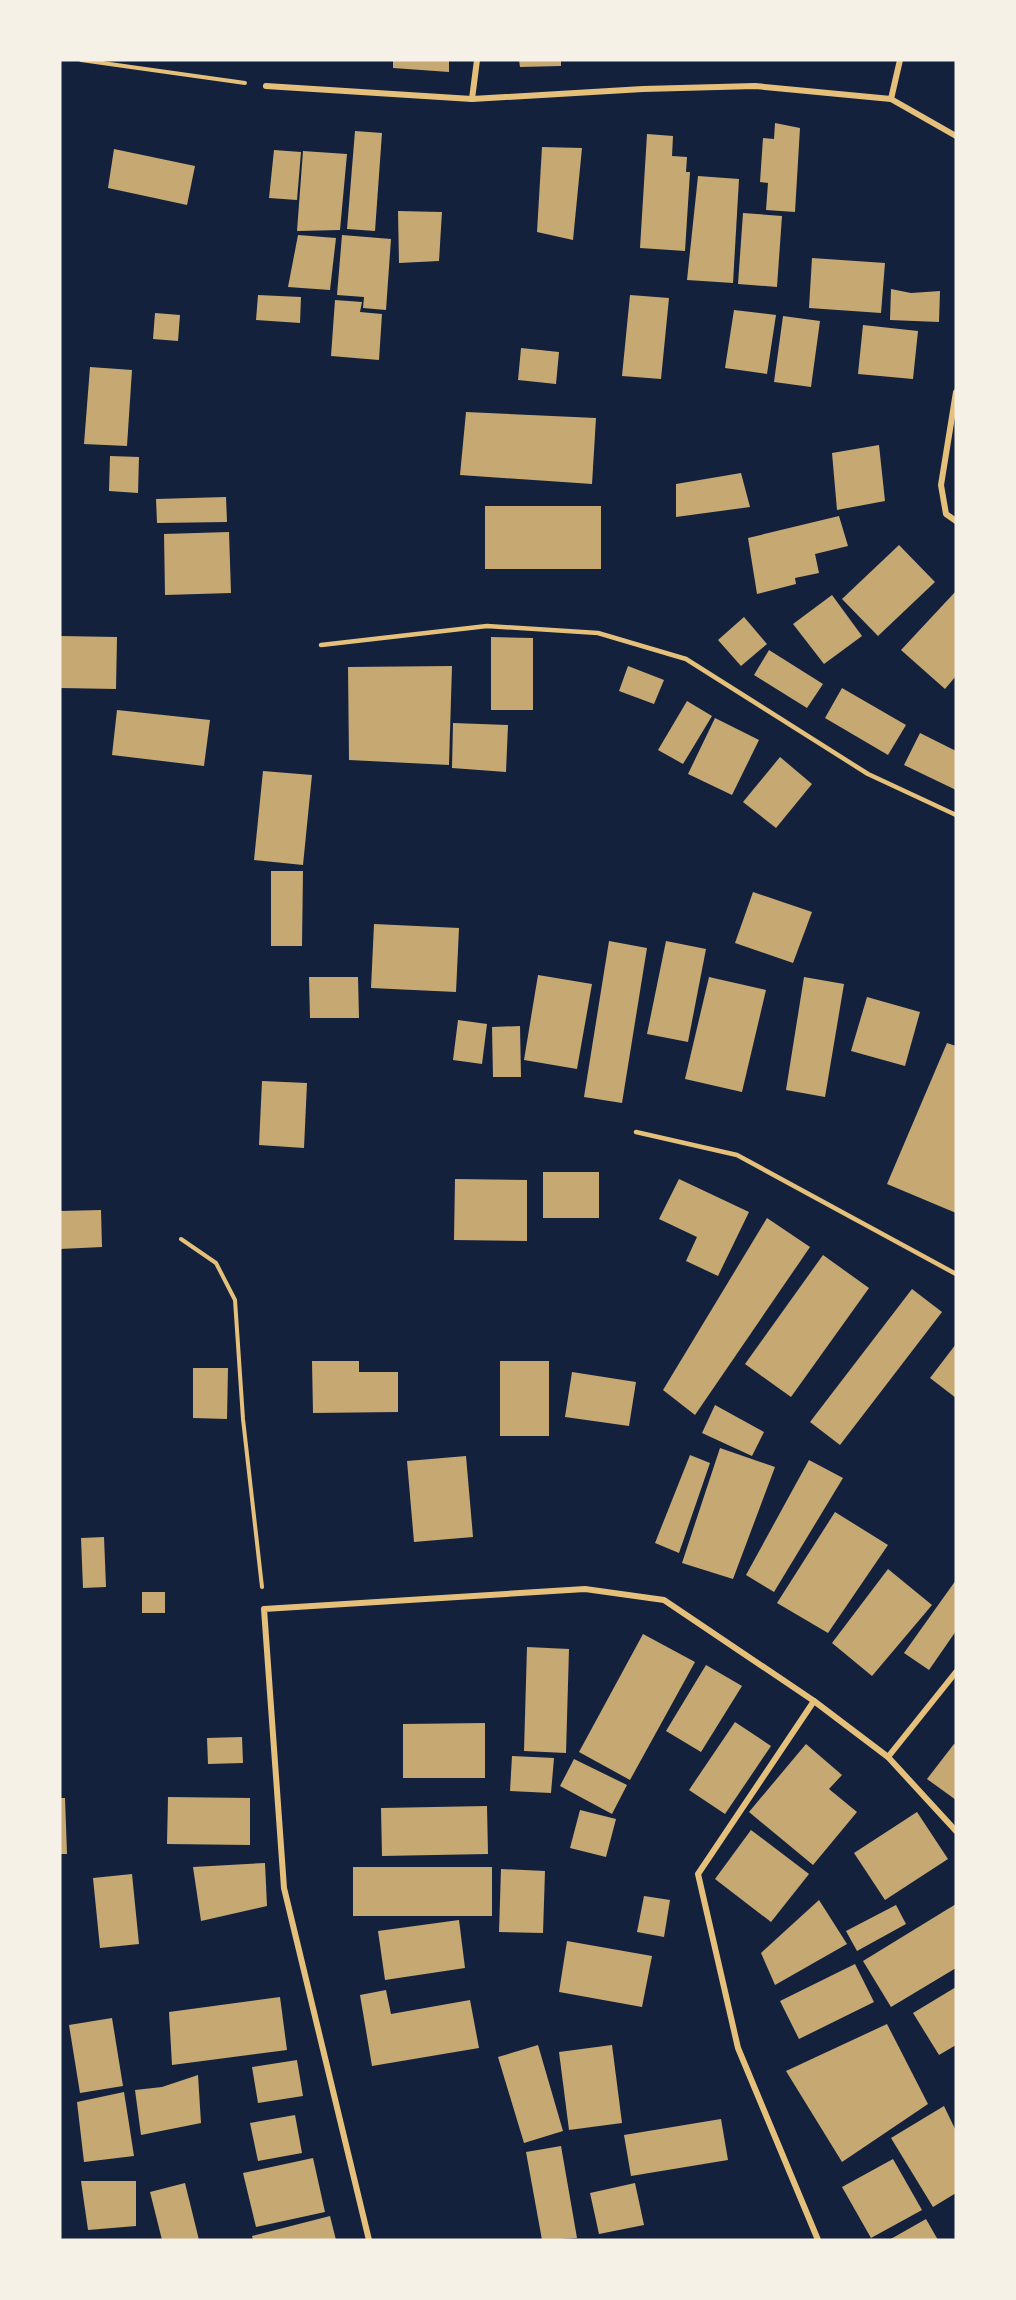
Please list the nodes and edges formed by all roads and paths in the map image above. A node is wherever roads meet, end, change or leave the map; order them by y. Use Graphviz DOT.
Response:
graph roads {
  1 [pos="81,60"];
  2 [pos="477,60"];
  3 [pos="900,60"];
  4 [pos="266,86"];
  5 [pos="472,99"];
  6 [pos="891,99"];
  7 [pos="956,136"];
  8 [pos="956,392"];
  9 [pos="956,521"];
  10 [pos="321,645"];
  11 [pos="956,815"];
  12 [pos="636,1132"];
  13 [pos="181,1239"];
  14 [pos="956,1274"];
  15 [pos="264,1609"];
  16 [pos="956,1672"];
  17 [pos="814,1701"];
  18 [pos="888,1757"];
  19 [pos="956,1831"];
  20 [pos="369,2240"];
  21 [pos="818,2240"];
  1 -- 4 [label="path"];
  2 -- 5 [label="street"];
  3 -- 6 [label="street"];
  4 -- 5 [label="street"];
  5 -- 6 [label="street"];
  6 -- 7 [label="street"];
  8 -- 9 [label="street"];
  10 -- 11 [label="lane"];
  12 -- 14 [label="lane"];
  13 -- 15 [label="path"];
  15 -- 17 [label="street"];
  15 -- 20 [label="street"];
  16 -- 18 [label="street"];
  17 -- 18 [label="street"];
  17 -- 21 [label="street"];
  18 -- 19 [label="street"];
}
